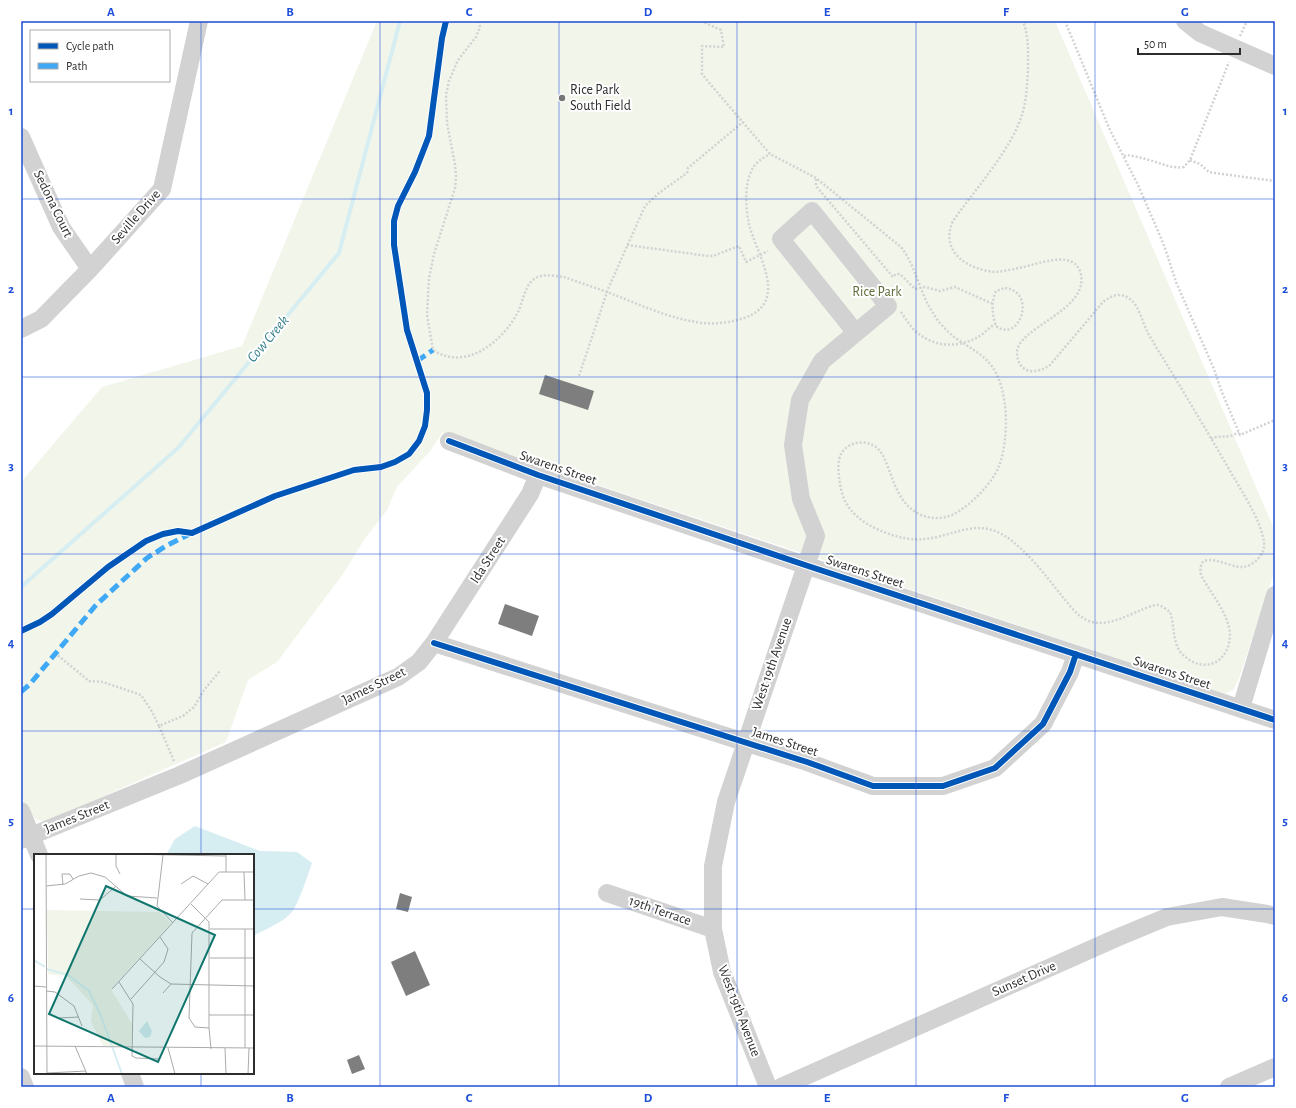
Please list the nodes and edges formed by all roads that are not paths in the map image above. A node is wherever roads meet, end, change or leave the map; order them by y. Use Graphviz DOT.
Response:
graph roads {
  1 [pos="199,21"];
  2 [pos="1185,21"];
  3 [pos="1275,66"];
  4 [pos="21,137"];
  5 [pos="90,269"];
  6 [pos="21,329"];
  7 [pos="856,333"];
  8 [pos="449,441"];
  9 [pos="538,475"];
  10 [pos="806,565"];
  11 [pos="1275,595"];
  12 [pos="434,643"];
  13 [pos="1076,654"];
  14 [pos="1241,708"];
  15 [pos="1275,720"];
  16 [pos="746,742"];
  17 [pos="21,811"];
  18 [pos="26,838"];
  19 [pos="39,854"];
  20 [pos="607,893"];
  21 [pos="1275,916"];
  22 [pos="713,929"];
  23 [pos="1275,1067"];
  24 [pos="130,1074"];
  25 [pos="21,1077"];
  26 [pos="25,1087"];
  27 [pos="135,1087"];
  28 [pos="768,1087"];
  29 [pos="781,1087"];
  30 [pos="1229,1087"];
  1 -- 5 [label="street, Seville Drive"];
  2 -- 3 [label="street"];
  4 -- 5 [label="street, Sedona Court"];
  5 -- 6 [label="street, Seville Drive"];
  7 -- 7 [label="street, West 19th Avenue"];
  7 -- 10 [label="street, West 19th Avenue"];
  8 -- 9 [label="street, Swarens Street"];
  9 -- 10 [label="street, Swarens Street"];
  9 -- 12 [label="street, Ida Street"];
  10 -- 13 [label="street, Swarens Street"];
  10 -- 16 [label="street, West 19th Avenue"];
  11 -- 14 [label="street"];
  12 -- 16 [label="street, James Street"];
  12 -- 18 [label="street, James Street"];
  13 -- 14 [label="street, Swarens Street"];
  13 -- 16 [label="street, James Street"];
  14 -- 15 [label="street, Swarens Street"];
  16 -- 22 [label="street, West 19th Avenue"];
  17 -- 18 [label="street"];
  18 -- 19 [label="street"];
  20 -- 22 [label="street, 19th Terrace"];
  21 -- 29 [label="street, Sunset Drive"];
  22 -- 28 [label="street, West 19th Avenue"];
  23 -- 30 [label="street"];
  24 -- 27 [label="street"];
  25 -- 26 [label="street"];
}
